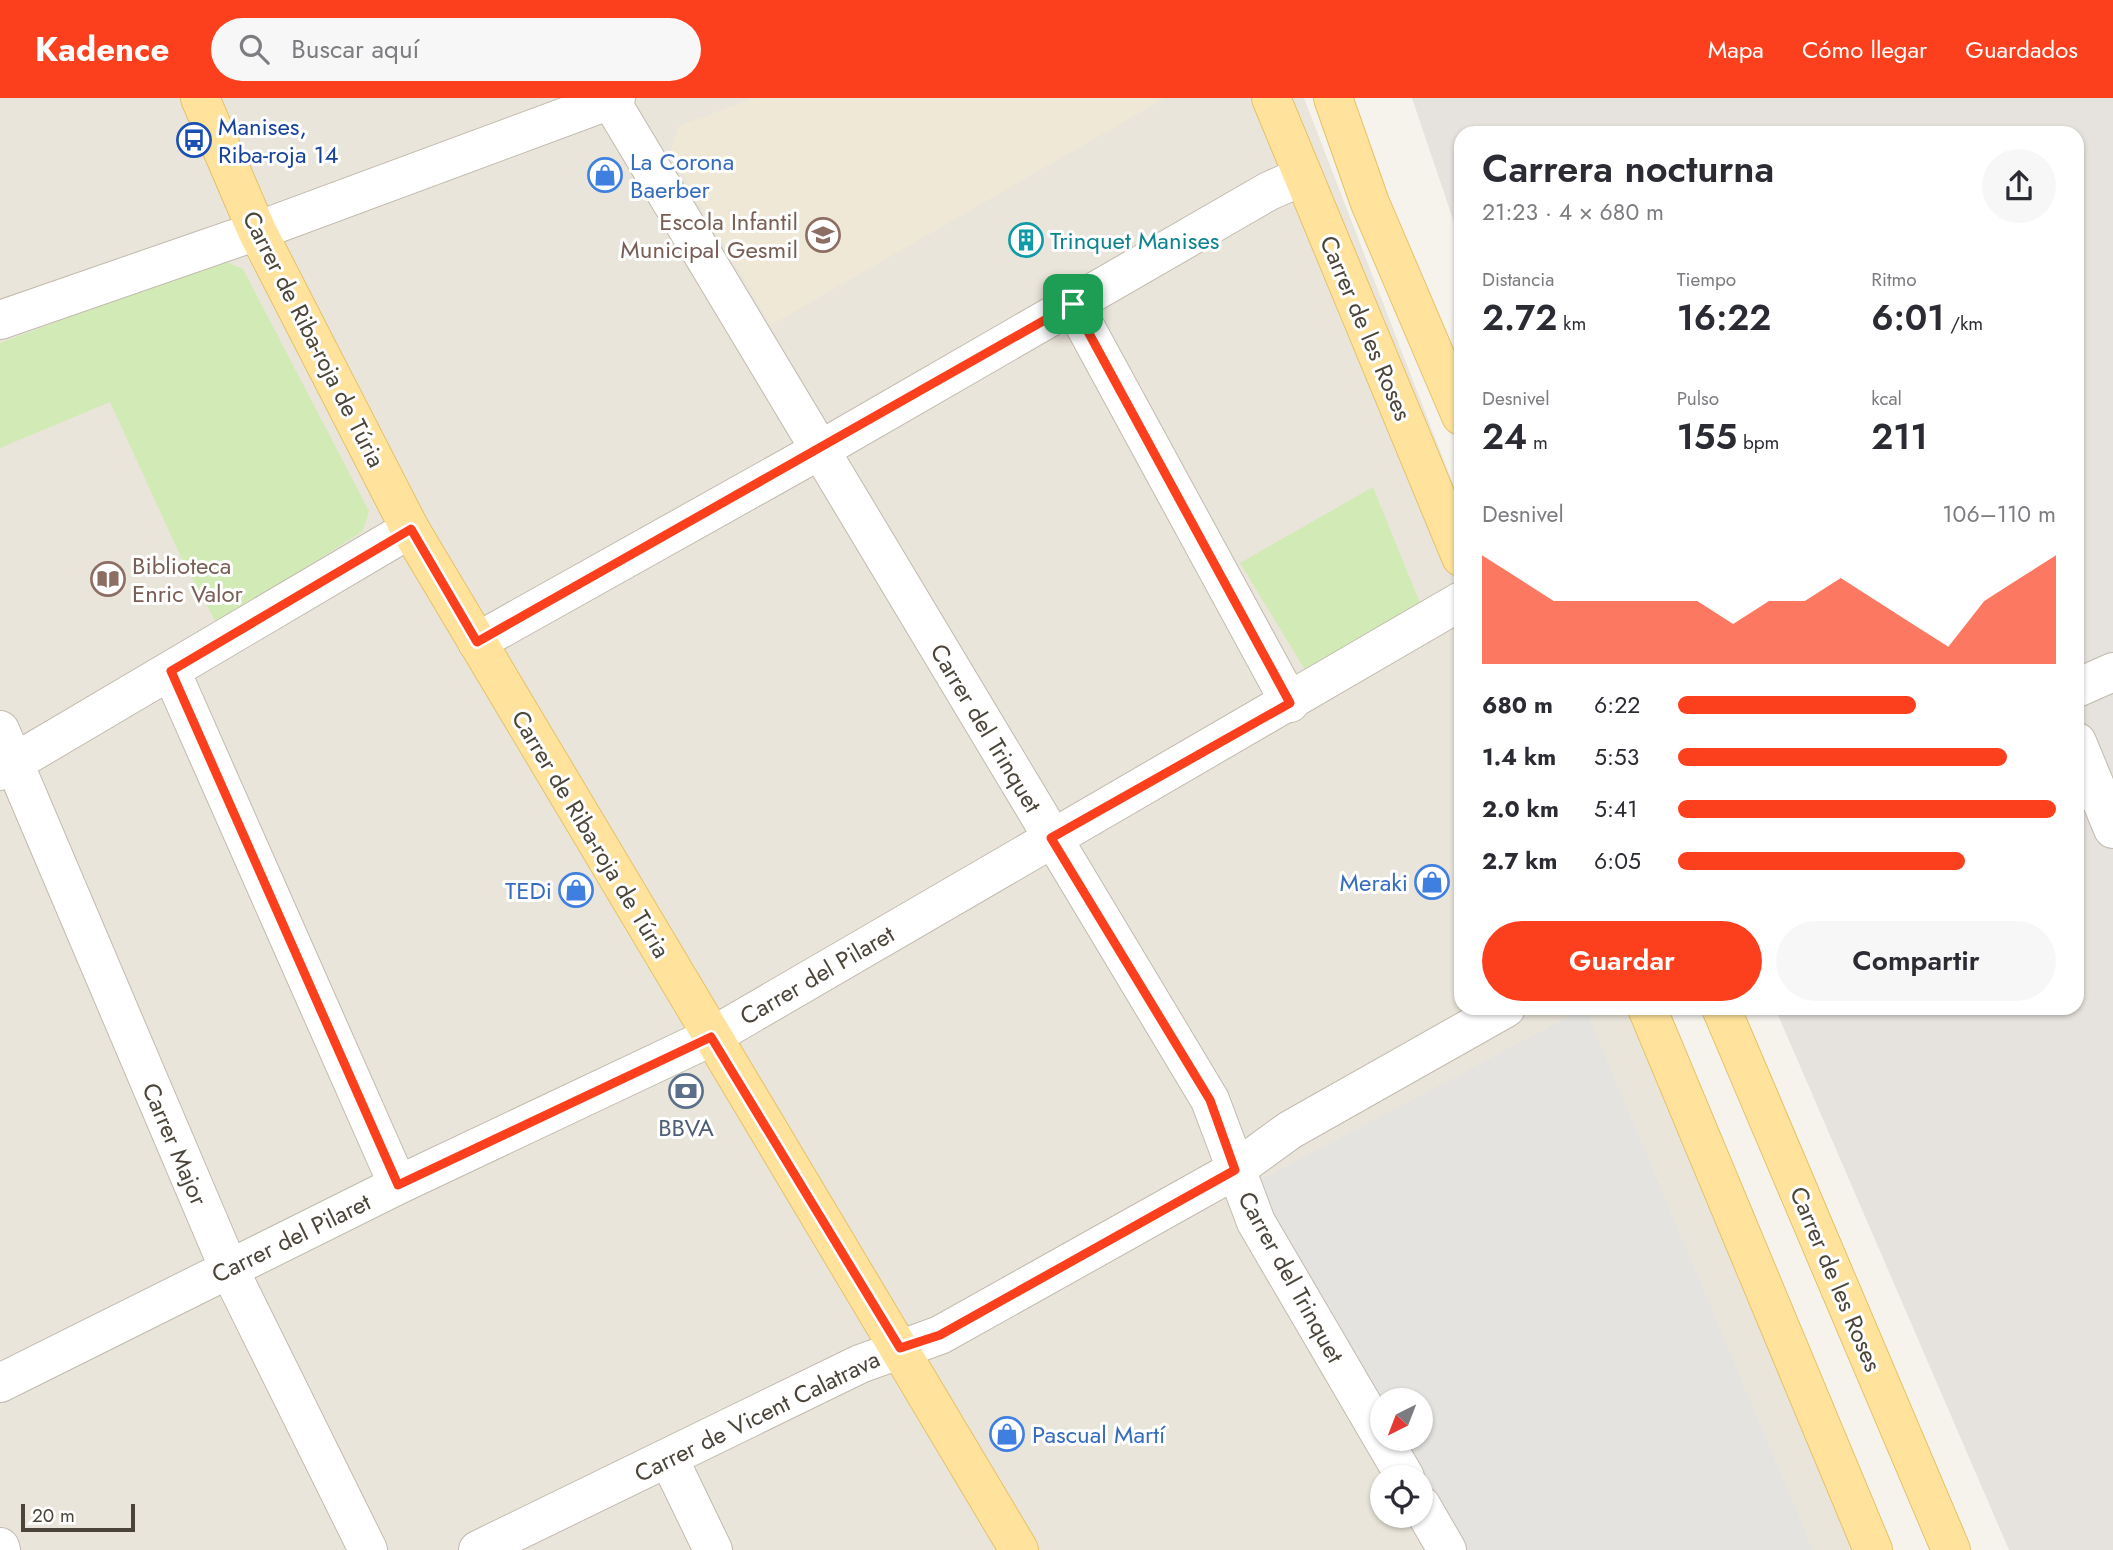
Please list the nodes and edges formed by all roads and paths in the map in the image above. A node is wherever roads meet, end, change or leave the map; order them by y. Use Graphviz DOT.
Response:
graph roads {
  1 [pos="200,98"];
  2 [pos="1271,98"];
  3 [pos="1333,98"];
  4 [pos="612,99"];
  5 [pos="1303,176"];
  6 [pos="257,231"];
  7 [pos="1073,304"];
  8 [pos="0,320"];
  9 [pos="1454,400"];
  10 [pos="820,450"];
  11 [pos="411,529"];
  12 [pos="1454,540"];
  13 [pos="1454,605"];
  14 [pos="477,642"];
  15 [pos="171,671"];
  16 [pos="2113,672"];
  17 [pos="2084,685"];
  18 [pos="1290,703"];
  19 [pos="4,755"];
  20 [pos="2084,759"];
  21 [pos="2113,830"];
  22 [pos="1051,838"];
  23 [pos="1494,1015"];
  24 [pos="1650,1015"];
  25 [pos="1724,1015"];
  26 [pos="711,1037"];
  27 [pos="1235,1170"];
  28 [pos="398,1185"];
  29 [pos="229,1269"];
  30 [pos="900,1348"];
  31 [pos="0,1383"];
  32 [pos="668,1459"];
  33 [pos="1398,1465"];
  34 [pos="1433,1526"];
  35 [pos="368,1550"];
  36 [pos="478,1550"];
  37 [pos="713,1550"];
  38 [pos="1019,1550"];
  39 [pos="1447,1550"];
  40 [pos="1873,1550"];
  41 [pos="1951,1550"];
  1 -- 6 [label="main road, Carrer de Riba-roja de Túria"];
  2 -- 5 [label="main road, Carrer de les Roses"];
  3 -- 9 [label="main road"];
  4 -- 6 [label="street"];
  4 -- 10 [label="street, Carrer del Trinquet"];
  5 -- 7 [label="street"];
  5 -- 12 [label="main road, Carrer de les Roses"];
  6 -- 8 [label="street"];
  6 -- 11 [label="main road, Carrer de Riba-roja de Túria"];
  7 -- 10 [label="street"];
  7 -- 18 [label="street"];
  10 -- 14 [label="street"];
  10 -- 22 [label="street, Carrer del Trinquet"];
  11 -- 14 [label="main road, Carrer de Riba-roja de Túria"];
  11 -- 15 [label="street"];
  13 -- 18 [label="street, Carrer del Pilaret"];
  14 -- 26 [label="main road, Carrer de Riba-roja de Túria"];
  15 -- 19 [label="street"];
  15 -- 28 [label="street"];
  16 -- 17 [label="street"];
  18 -- 22 [label="street, Carrer del Pilaret"];
  19 -- 29 [label="street, Carrer Major"];
  20 -- 21 [label="street"];
  22 -- 26 [label="street, Carrer del Pilaret"];
  22 -- 27 [label="street, Carrer del Trinquet"];
  23 -- 27 [label="street, Carrer de Vicent Calatrava"];
  24 -- 40 [label="main road"];
  25 -- 41 [label="main road, Carrer de les Roses"];
  26 -- 28 [label="street, Carrer del Pilaret"];
  26 -- 30 [label="main road, Carrer de Riba-roja de Túria"];
  27 -- 30 [label="street, Carrer de Vicent Calatrava"];
  27 -- 33 [label="street, Carrer del Trinquet"];
  28 -- 29 [label="street, Carrer del Pilaret"];
  29 -- 31 [label="street, Carrer del Pilaret"];
  29 -- 35 [label="street, Carrer Major"];
  30 -- 32 [label="street, Carrer de Vicent Calatrava"];
  30 -- 38 [label="main road, Carrer de Riba-roja de Túria"];
  32 -- 36 [label="street, Carrer de Vicent Calatrava"];
  32 -- 37 [label="street"];
  34 -- 39 [label="street"];
}
